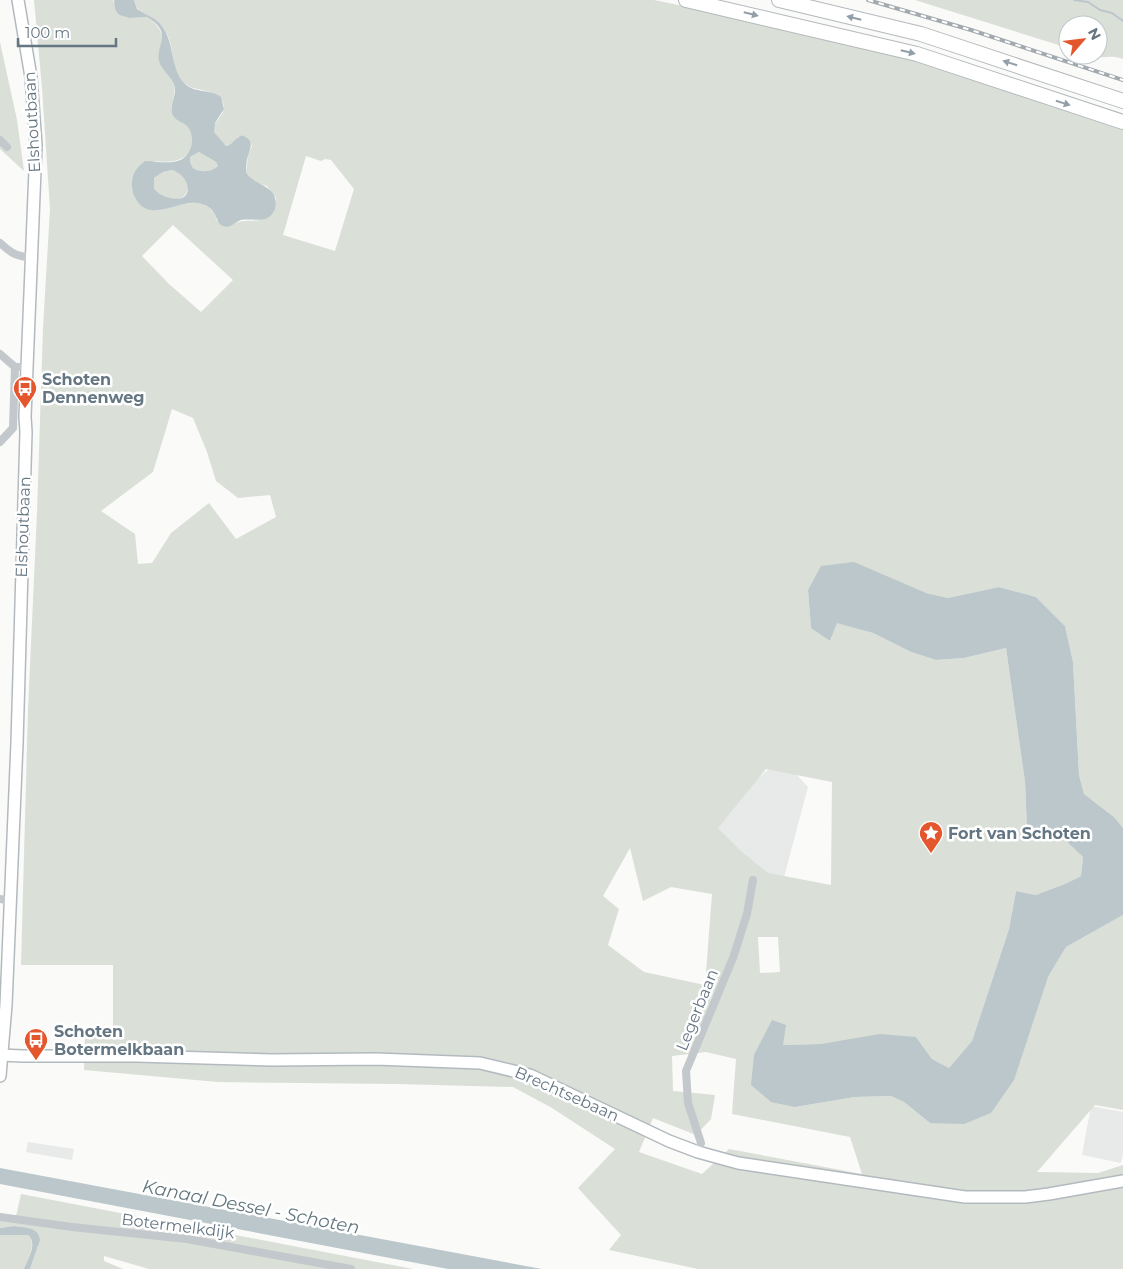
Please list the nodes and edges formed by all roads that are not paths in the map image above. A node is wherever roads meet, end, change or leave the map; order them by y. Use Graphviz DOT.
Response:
graph roads {
  1 [pos="18,0"];
  2 [pos="686,0"];
  3 [pos="779,0"];
  4 [pos="1123,101"];
  5 [pos="1123,122"];
  6 [pos="0,140"];
  7 [pos="7,146"];
  8 [pos="0,243"];
  9 [pos="32,258"];
  10 [pos="0,354"];
  11 [pos="15,367"];
  12 [pos="27,369"];
  13 [pos="0,442"];
  14 [pos="753,880"];
  15 [pos="5,900"];
  16 [pos="1,1055"];
  17 [pos="0,1076"];
  18 [pos="698,1152"];
  19 [pos="1123,1181"];
  20 [pos="0,1217"];
  21 [pos="352,1269"];
  1 -- 9 [label="main road, Elshoutbaan"];
  2 -- 5 [label="highway, one-way"];
  4 -- 3 [label="highway, one-way"];
  6 -- 7 [label="street"];
  8 -- 9 [label="street"];
  9 -- 12 [label="main road, Elshoutbaan"];
  10 -- 11 [label="street"];
  11 -- 12 [label="street"];
  11 -- 13 [label="street"];
  12 -- 15 [label="main road, Elshoutbaan"];
  14 -- 18 [label="street, Legerbaan"];
  15 -- 16 [label="main road, Elshoutbaan"];
  16 -- 17 [label="main road, Elshoutbaan"];
  16 -- 18 [label="main road, Brechtsebaan"];
  18 -- 19 [label="main road, Brechtsebaan"];
  20 -- 21 [label="street, Botermelkdijk"];
}
